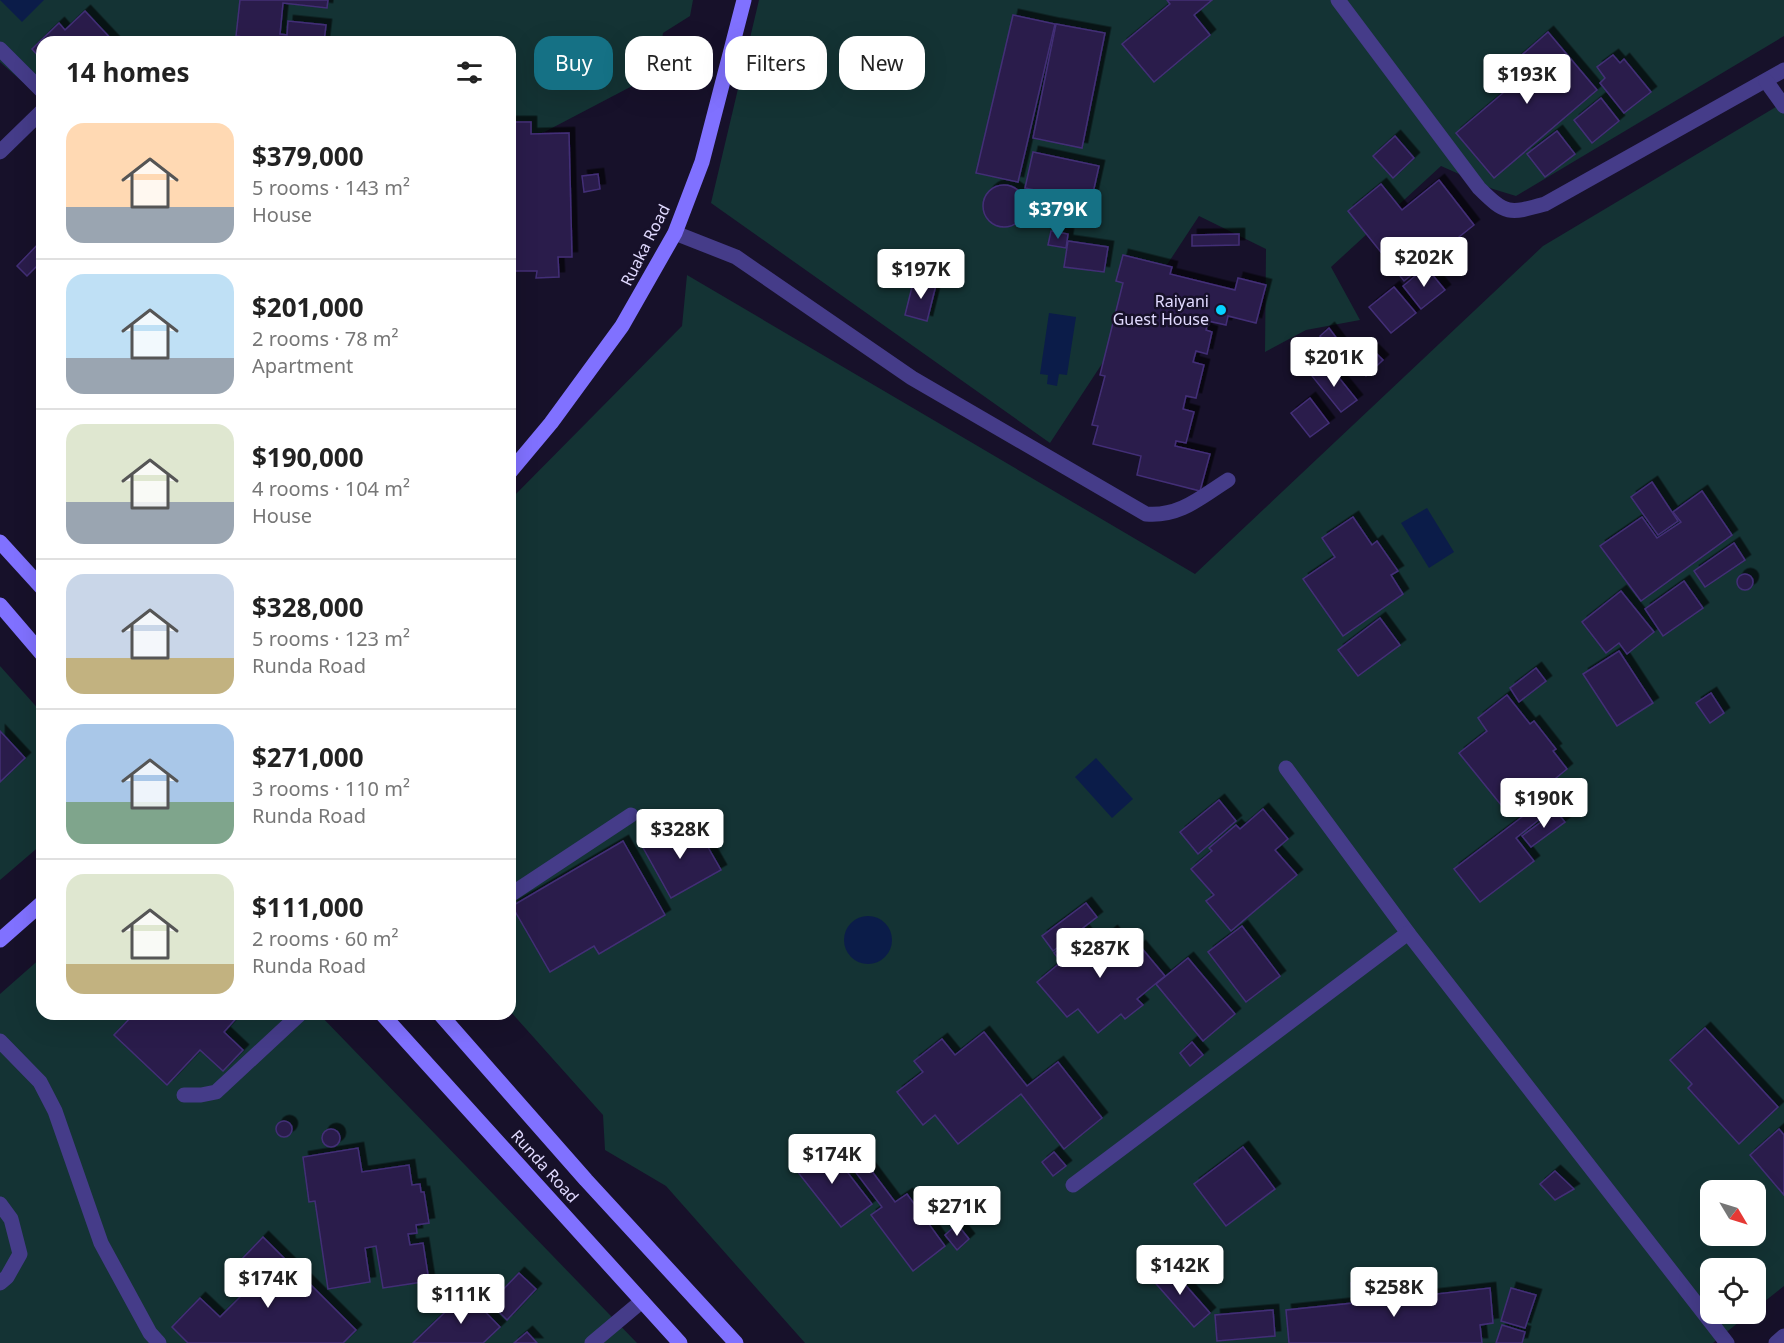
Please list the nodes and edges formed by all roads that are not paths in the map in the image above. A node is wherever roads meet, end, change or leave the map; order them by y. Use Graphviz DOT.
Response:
graph roads {
  1 [pos="744,0"];
  2 [pos="1338,0"];
  3 [pos="0,49"];
  4 [pos="1784,70"];
  5 [pos="1766,81"];
  6 [pos="36,86"];
  7 [pos="1784,106"];
  8 [pos="36,117"];
  9 [pos="0,152"];
  10 [pos="675,233"];
  11 [pos="516,465"];
  12 [pos="1228,480"];
  13 [pos="0,542"];
  14 [pos="36,581"];
  15 [pos="0,605"];
  16 [pos="36,647"];
  17 [pos="1286,768"];
  18 [pos="631,814"];
  19 [pos="516,891"];
  20 [pos="36,908"];
  21 [pos="1408,933"];
  22 [pos="0,940"];
  23 [pos="294,1020"];
  24 [pos="387,1020"];
  25 [pos="445,1020"];
  26 [pos="0,1041"];
  27 [pos="184,1095"];
  28 [pos="1073,1185"];
  29 [pos="0,1204"];
  30 [pos="0,1283"];
  31 [pos="642,1301"];
  32 [pos="1784,1336"];
  33 [pos="159,1343"];
  34 [pos="592,1343"];
  35 [pos="680,1343"];
  36 [pos="736,1343"];
  37 [pos="1727,1343"];
  38 [pos="1776,1343"];
  1 -- 10 [label="street, Ruaka Road"];
  2 -- 5 [label="street"];
  3 -- 6 [label="street"];
  4 -- 5 [label="street"];
  5 -- 7 [label="street"];
  8 -- 9 [label="street"];
  10 -- 11 [label="street, Ruaka Road"];
  10 -- 12 [label="street"];
  13 -- 14 [label="street"];
  15 -- 16 [label="street"];
  17 -- 21 [label="street"];
  18 -- 19 [label="street"];
  20 -- 22 [label="street"];
  21 -- 28 [label="street"];
  21 -- 37 [label="street"];
  23 -- 27 [label="street"];
  24 -- 31 [label="street, Runda Road"];
  25 -- 36 [label="street, Runda Road"];
  26 -- 33 [label="street"];
  29 -- 30 [label="street"];
  31 -- 34 [label="street"];
  31 -- 35 [label="street, Runda Road"];
  32 -- 38 [label="street"];
}
